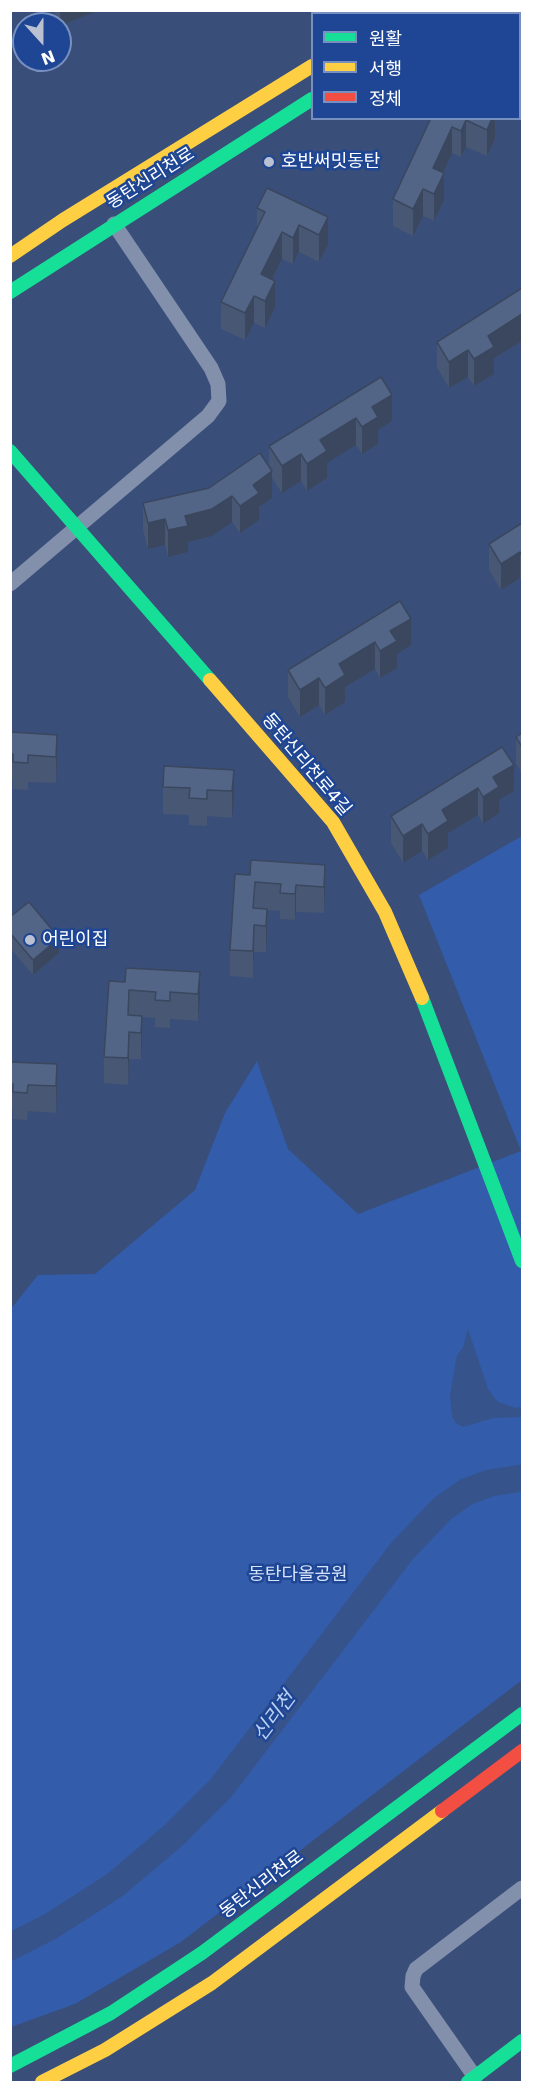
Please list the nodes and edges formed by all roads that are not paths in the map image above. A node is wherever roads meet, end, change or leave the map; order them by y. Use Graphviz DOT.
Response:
graph roads {
  1 [pos="311,67"];
  2 [pos="311,100"];
  3 [pos="114,224"];
  4 [pos="10,256"];
  5 [pos="10,292"];
  6 [pos="10,451"];
  7 [pos="77,528"];
  8 [pos="10,584"];
  9 [pos="522,1261"];
  10 [pos="522,1714"];
  11 [pos="522,1751"];
  12 [pos="522,1888"];
  13 [pos="522,2041"];
  14 [pos="10,2066"];
  15 [pos="471,2080"];
  16 [pos="42,2082"];
  1 -- 4 [label="main road, 동탄신리천로"];
  2 -- 3 [label="main road, 동탄신리천로"];
  3 -- 5 [label="main road, 동탄신리천로"];
  3 -- 7 [label="street"];
  6 -- 7 [label="main road, 동탄신리천로4길"];
  7 -- 8 [label="street"];
  7 -- 9 [label="main road, 동탄신리천로4길"];
  10 -- 14 [label="main road, 동탄신리천로"];
  11 -- 16 [label="main road"];
  12 -- 15 [label="street"];
  13 -- 15 [label="main road"];
}
